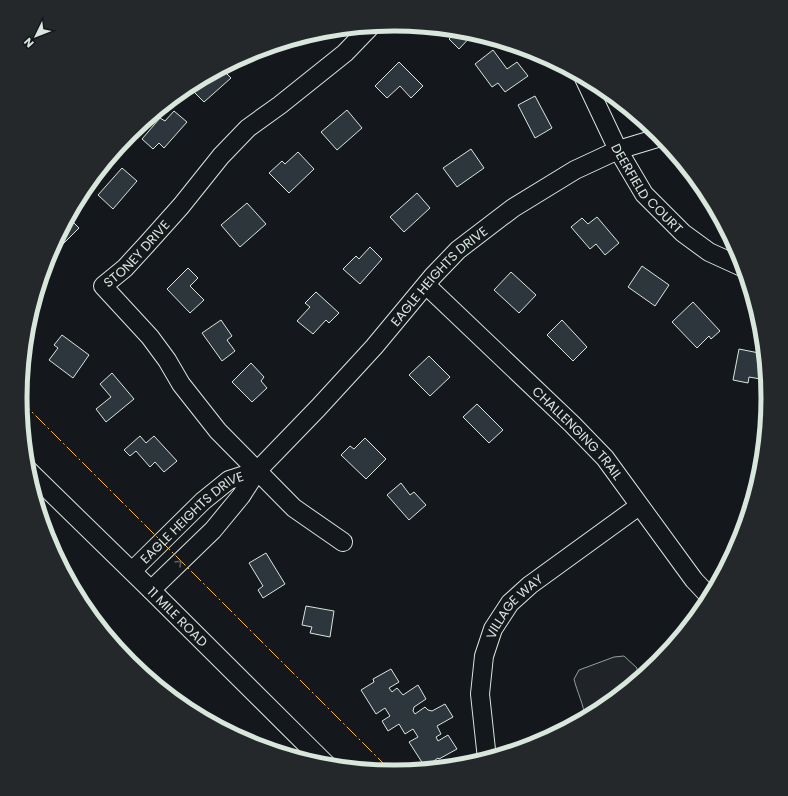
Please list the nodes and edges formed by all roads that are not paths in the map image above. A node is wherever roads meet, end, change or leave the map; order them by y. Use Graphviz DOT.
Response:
graph roads {
  1 [pos="365,32"];
  2 [pos="588,87"];
  3 [pos="655,139"];
  4 [pos="618,150"];
  5 [pos="736,264"];
  6 [pos="426,285"];
  7 [pos="257,471"];
  8 [pos="36,478"];
  9 [pos="640,506"];
  10 [pos="343,542"];
  11 [pos="132,571"];
  12 [pos="151,590"];
  13 [pos="705,592"];
  14 [pos="487,752"];
  15 [pos="319,757"];
  1 -- 7 [label="street, STONEY DRIVE"];
  2 -- 4 [label="street, DEERFIELD COURT"];
  3 -- 4 [label="street, EAGLE HEIGHTS DRIVE"];
  4 -- 5 [label="street, DEERFIELD COURT"];
  4 -- 6 [label="street, EAGLE HEIGHTS DRIVE"];
  6 -- 7 [label="street, EAGLE HEIGHTS DRIVE"];
  6 -- 9 [label="street, CHALLENGING TRAIL"];
  7 -- 10 [label="street, STONEY DRIVE"];
  7 -- 11 [label="street, EAGLE HEIGHTS DRIVE"];
  12 -- 7 [label="street, EAGLE HEIGHTS DRIVE, one-way"];
  8 -- 11 [label="street, 11 MILE ROAD"];
  9 -- 13 [label="street, CHALLENGING TRAIL"];
  9 -- 14 [label="street, VILLAGE WAY"];
  11 -- 12 [label="street, 11 MILE ROAD"];
  12 -- 15 [label="street, 11 MILE ROAD"];
}
